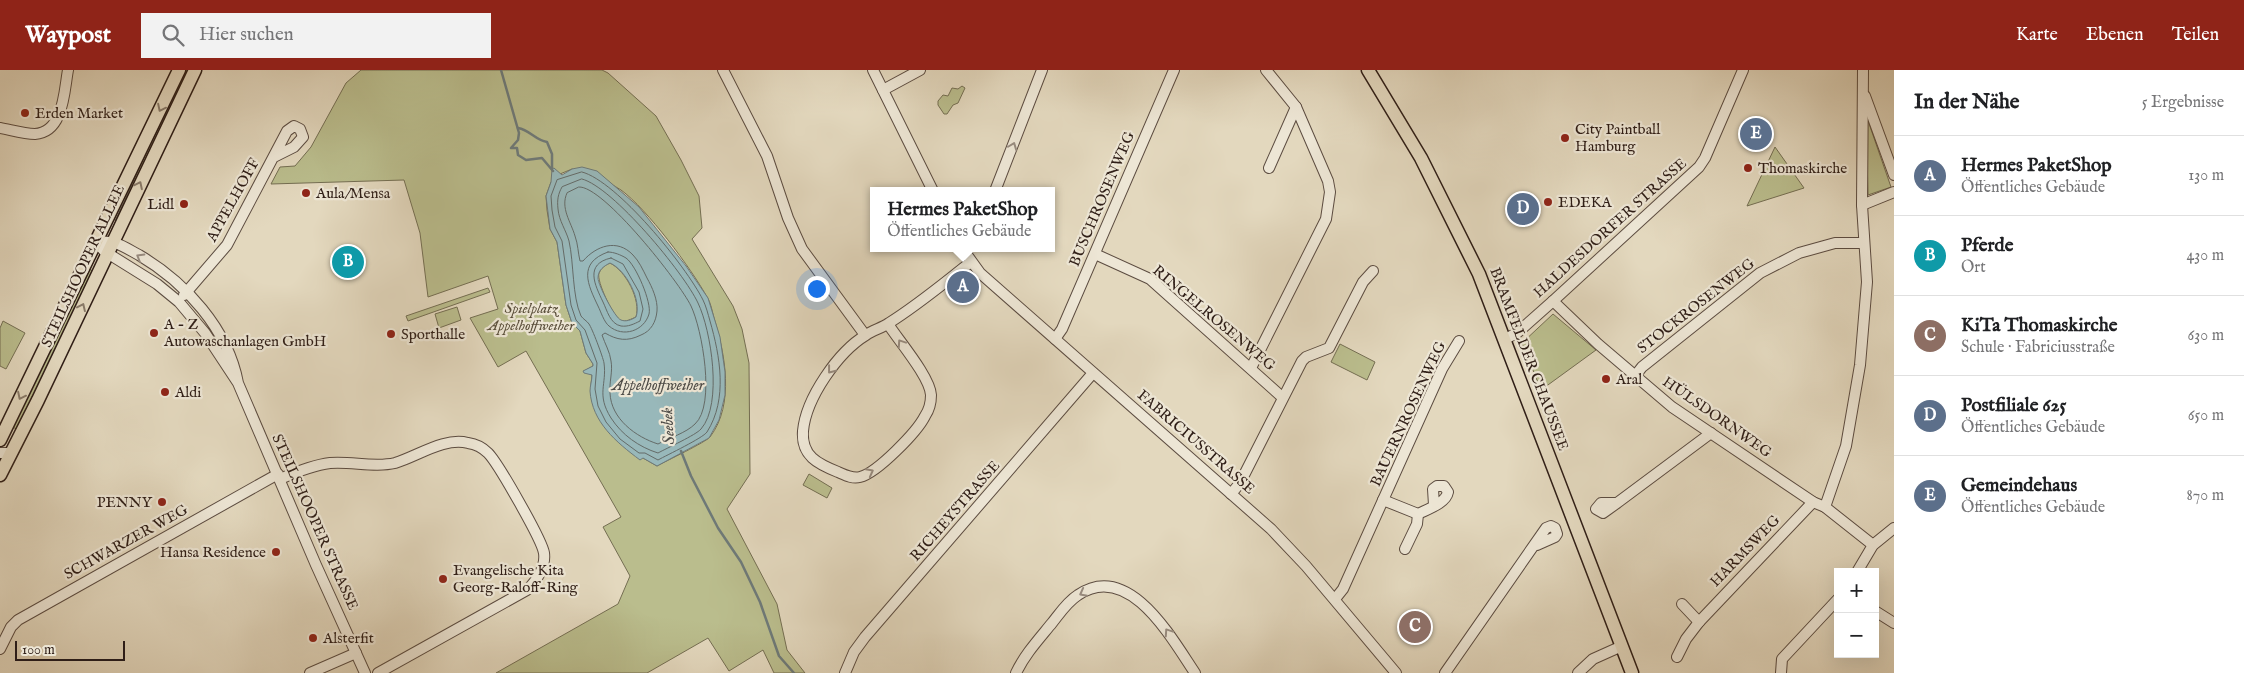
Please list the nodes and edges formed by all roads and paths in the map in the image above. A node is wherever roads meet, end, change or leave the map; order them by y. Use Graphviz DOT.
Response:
graph roads {
  1 [pos="68,70"];
  2 [pos="179,70"];
  3 [pos="195,70"];
  4 [pos="723,70"];
  5 [pos="873,70"];
  6 [pos="920,70"];
  7 [pos="1042,70"];
  8 [pos="1174,70"];
  9 [pos="1266,70"];
  10 [pos="1368,70"];
  11 [pos="1743,70"];
  12 [pos="1862,70"];
  13 [pos="1862,88"];
  14 [pos="883,90"];
  15 [pos="1296,107"];
  16 [pos="0,128"];
  17 [pos="274,157"];
  18 [pos="1269,168"];
  19 [pos="1894,175"];
  20 [pos="931,187"];
  21 [pos="997,187"];
  22 [pos="1894,192"];
  23 [pos="1862,205"];
  24 [pos="112,241"];
  25 [pos="96,242"];
  26 [pos="1864,243"];
  27 [pos="965,252"];
  28 [pos="106,254"];
  29 [pos="1094,254"];
  30 [pos="971,262"];
  31 [pos="1372,271"];
  32 [pos="187,291"];
  33 [pos="1553,301"];
  34 [pos="179,302"];
  35 [pos="888,324"];
  36 [pos="865,335"];
  37 [pos="1055,339"];
  38 [pos="1505,339"];
  39 [pos="1459,341"];
  40 [pos="1251,368"];
  41 [pos="1093,373"];
  42 [pos="1635,376"];
  43 [pos="238,383"];
  44 [pos="1282,397"];
  45 [pos="1711,433"];
  46 [pos="0,440"];
  47 [pos="6,453"];
  48 [pos="0,475"];
  49 [pos="279,477"];
  50 [pos="1231,494"];
  51 [pos="1384,500"];
  52 [pos="1813,502"];
  53 [pos="1617,503"];
  54 [pos="1434,505"];
  55 [pos="1825,507"];
  56 [pos="1418,514"];
  57 [pos="1894,528"];
  58 [pos="1537,545"];
  59 [pos="1873,545"];
  60 [pos="1405,550"];
  61 [pos="1859,568"];
  62 [pos="1334,599"];
  63 [pos="1834,603"];
  64 [pos="1682,604"];
  65 [pos="1877,613"];
  66 [pos="1699,622"];
  67 [pos="1894,623"];
  68 [pos="1622,646"];
  69 [pos="0,649"];
  70 [pos="356,653"];
  71 [pos="1677,657"];
  72 [pos="310,673"];
  73 [pos="365,673"];
  74 [pos="378,673"];
  75 [pos="845,673"];
  76 [pos="1016,673"];
  77 [pos="1195,673"];
  78 [pos="1396,673"];
  79 [pos="1446,673"];
  80 [pos="1578,673"];
  81 [pos="1632,673"];
  82 [pos="1781,673"];
  1 -- 16 [label="street"];
  2 -- 25 [label="main road, STEILSHOOPER ALLEE, one-way"];
  24 -- 3 [label="main road, STEILSHOOPER ALLEE, one-way"];
  4 -- 36 [label="street"];
  5 -- 14 [label="street"];
  6 -- 14 [label="street"];
  21 -- 7 [label="street, one-way"];
  8 -- 29 [label="street, BUSCHROSENWEG"];
  9 -- 15 [label="street"];
  10 -- 38 [label="main road, BRAMFELDER CHAUSSEE"];
  11 -- 33 [label="street, HALDESDORFER STRASSE"];
  12 -- 13 [label="street"];
  13 -- 19 [label="street"];
  13 -- 23 [label="street"];
  14 -- 20 [label="street"];
  15 -- 18 [label="street"];
  15 -- 40 [label="street"];
  17 -- 32 [label="street, APPELHOFF"];
  22 -- 23 [label="street"];
  23 -- 26 [label="street"];
  24 -- 25 [label="street"];
  24 -- 28 [label="main road, STEILSHOOPER ALLEE"];
  32 -- 24 [label="street, STEILSHOOPER STRASSE, one-way"];
  25 -- 28 [label="street, STEILSHOOPER STRASSE"];
  25 -- 46 [label="main road, STEILSHOOPER ALLEE, one-way"];
  26 -- 42 [label="street, STOCKROSENWEG"];
  26 -- 55 [label="street"];
  27 -- 30 [label="street, FABRICIUSSTRASSE"];
  28 -- 34 [label="street, STEILSHOOPER STRASSE"];
  47 -- 28 [label="main road, STEILSHOOPER ALLEE, one-way"];
  29 -- 37 [label="street, BUSCHROSENWEG"];
  29 -- 40 [label="street, RINGELROSENWEG"];
  30 -- 35 [label="street"];
  30 -- 37 [label="street, FABRICIUSSTRASSE"];
  31 -- 44 [label="street"];
  32 -- 34 [label="street, APPELHOFF"];
  32 -- 43 [label="street, STEILSHOOPER STRASSE"];
  33 -- 38 [label="street, HALDESDORFER STRASSE"];
  33 -- 42 [label="street, HÜLSDORNWEG"];
  34 -- 43 [label="street, STEILSHOOPER STRASSE"];
  35 -- 36 [label="street"];
  36 -- 35 [label="street, one-way"];
  37 -- 41 [label="street, FABRICIUSSTRASSE"];
  38 -- 68 [label="main road, BRAMFELDER CHAUSSEE"];
  39 -- 51 [label="street, BAUERNROSENWEG"];
  40 -- 44 [label="street, RINGELROSENWEG"];
  41 -- 50 [label="street, FABRICIUSSTRASSE"];
  41 -- 75 [label="street, RICHEYSTRASSE"];
  42 -- 45 [label="street, HÜLSDORNWEG"];
  43 -- 49 [label="street, STEILSHOOPER STRASSE"];
  44 -- 50 [label="street"];
  45 -- 52 [label="street, HÜLSDORNWEG"];
  45 -- 53 [label="street"];
  46 -- 47 [label="street"];
  47 -- 48 [label="main road, STEILSHOOPER ALLEE"];
  49 -- 69 [label="street, SCHWARZER WEG"];
  49 -- 70 [label="street, STEILSHOOPER STRASSE"];
  49 -- 74 [label="street, SCHWARZER WEG"];
  50 -- 62 [label="street, FABRICIUSSTRASSE"];
  51 -- 56 [label="street, BAUERNROSENWEG"];
  51 -- 62 [label="street, BAUERNROSENWEG"];
  52 -- 55 [label="street, HÜLSDORNWEG"];
  52 -- 66 [label="street, HARMSWEG"];
  54 -- 56 [label="street"];
  55 -- 59 [label="street, HÜLSDORNWEG"];
  56 -- 60 [label="street"];
  57 -- 59 [label="street"];
  58 -- 79 [label="street"];
  59 -- 61 [label="street"];
  62 -- 78 [label="street, FABRICIUSSTRASSE"];
  63 -- 82 [label="street"];
  64 -- 66 [label="street"];
  65 -- 67 [label="street"];
  66 -- 71 [label="street, HARMSWEG"];
  68 -- 80 [label="street"];
  68 -- 81 [label="main road, BRAMFELDER CHAUSSEE"];
  70 -- 72 [label="street"];
  70 -- 73 [label="street, STEILSHOOPER STRASSE"];
  77 -- 76 [label="street, one-way"];
}
